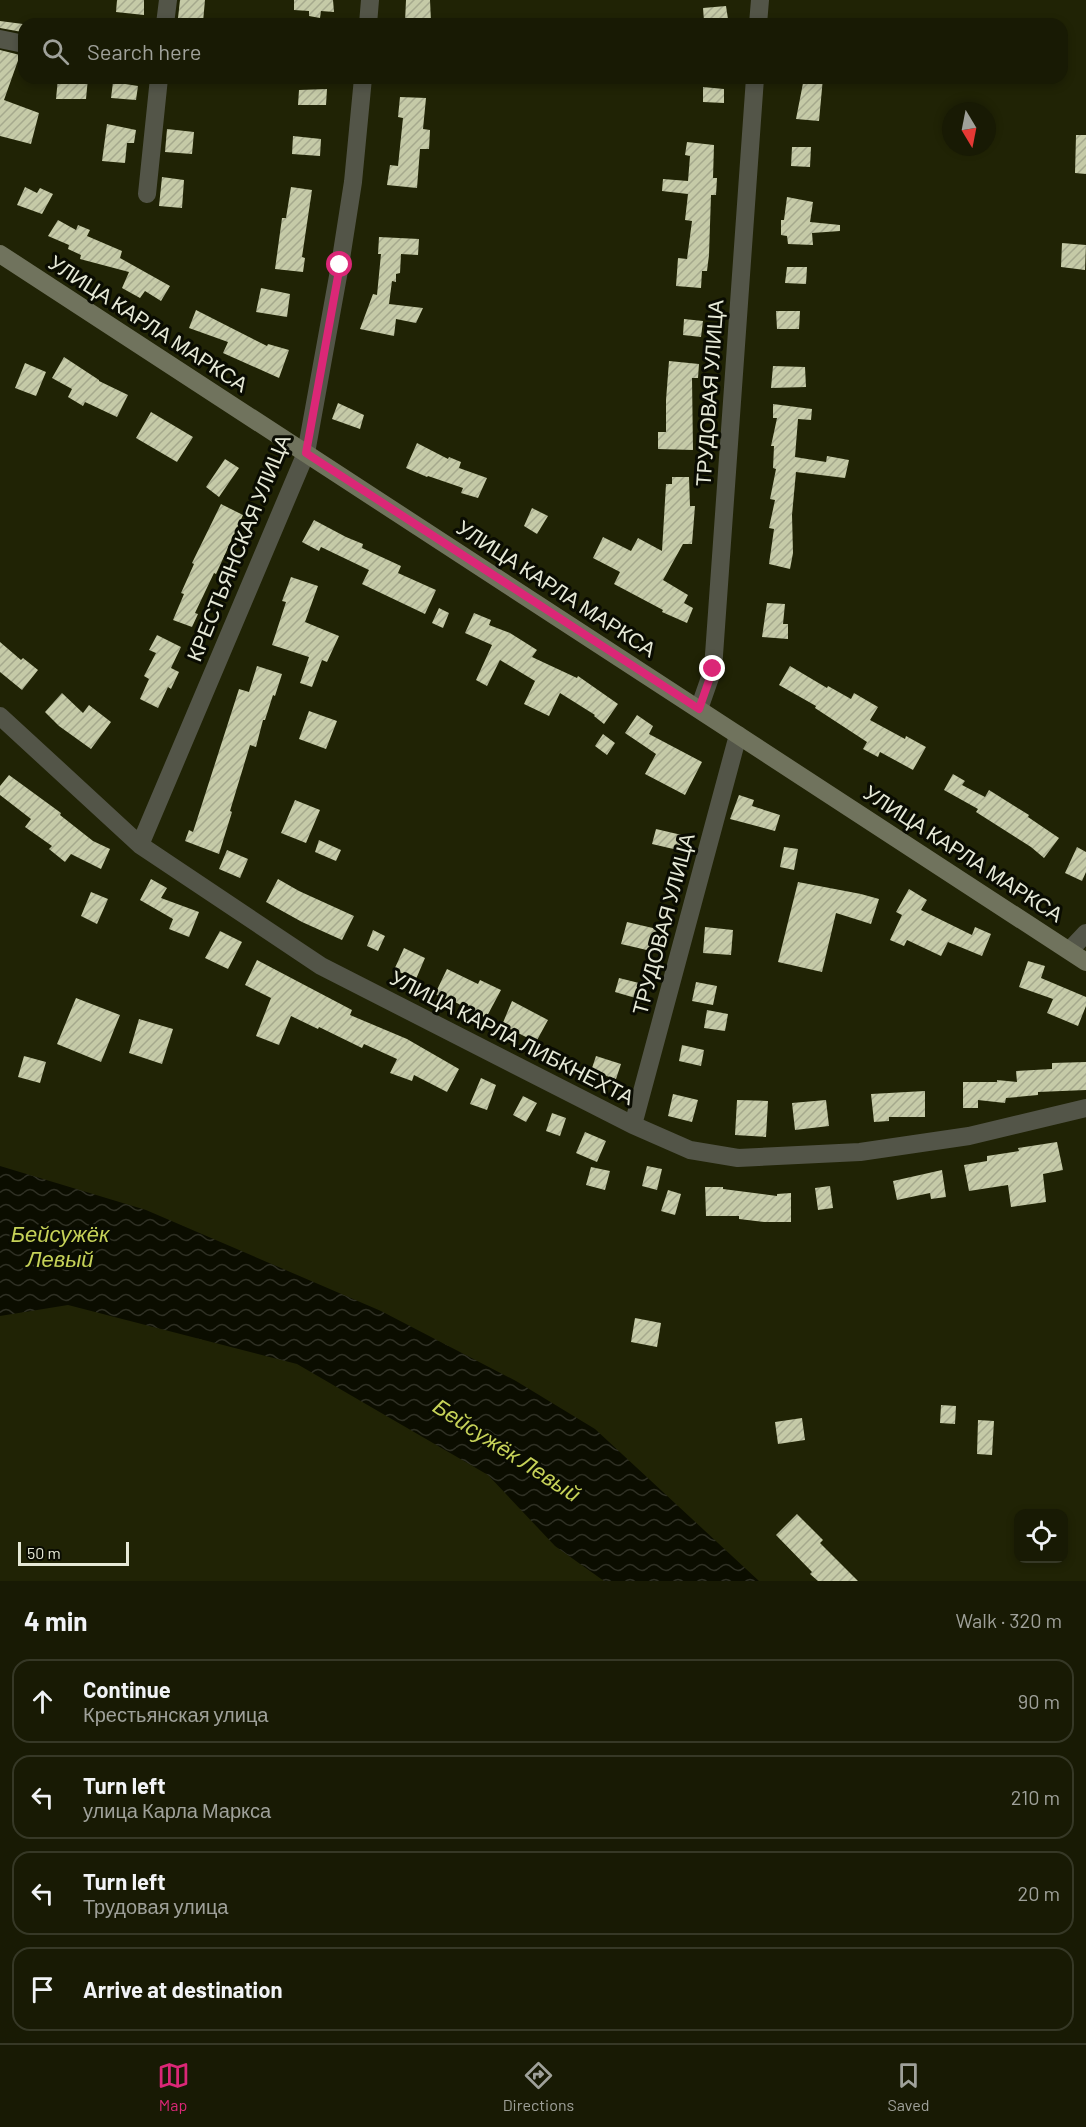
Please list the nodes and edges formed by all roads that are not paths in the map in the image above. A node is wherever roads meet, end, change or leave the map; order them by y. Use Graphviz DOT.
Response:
graph roads {
  1 [pos="168,0"];
  2 [pos="370,0"];
  3 [pos="760,0"];
  4 [pos="166,18"];
  5 [pos="368,18"];
  6 [pos="758,18"];
  7 [pos="0,39"];
  8 [pos="18,43"];
  9 [pos="158,84"];
  10 [pos="362,84"];
  11 [pos="755,84"];
  12 [pos="147,194"];
  13 [pos="0,254"];
  14 [pos="306,453"];
  15 [pos="699,709"];
  16 [pos="0,716"];
  17 [pos="738,735"];
  18 [pos="140,845"];
  19 [pos="1086,933"];
  20 [pos="1070,950"];
  21 [pos="1086,962"];
  22 [pos="1086,1108"];
  23 [pos="633,1125"];
  1 -- 4 [label="street"];
  2 -- 5 [label="street"];
  3 -- 6 [label="street"];
  7 -- 8 [label="street"];
  9 -- 12 [label="street"];
  10 -- 14 [label="street, КРЕСТЬЯНСКАЯ УЛИЦА"];
  11 -- 15 [label="street, ТРУДОВАЯ УЛИЦА"];
  13 -- 14 [label="main road, УЛИЦА КАРЛА МАРКСА"];
  14 -- 15 [label="main road, УЛИЦА КАРЛА МАРКСА"];
  14 -- 18 [label="street, КРЕСТЬЯНСКАЯ УЛИЦА"];
  15 -- 17 [label="main road, УЛИЦА КАРЛА МАРКСА"];
  16 -- 18 [label="street, УЛИЦА КАРЛА ЛИБКНЕХТА"];
  17 -- 20 [label="main road, УЛИЦА КАРЛА МАРКСА"];
  17 -- 23 [label="street, ТРУДОВАЯ УЛИЦА"];
  18 -- 23 [label="street, УЛИЦА КАРЛА ЛИБКНЕХТА"];
  19 -- 20 [label="street"];
  20 -- 21 [label="main road, УЛИЦА КАРЛА МАРКСА"];
  22 -- 23 [label="street, УЛИЦА КАРЛА ЛИБКНЕХТА"];
}
